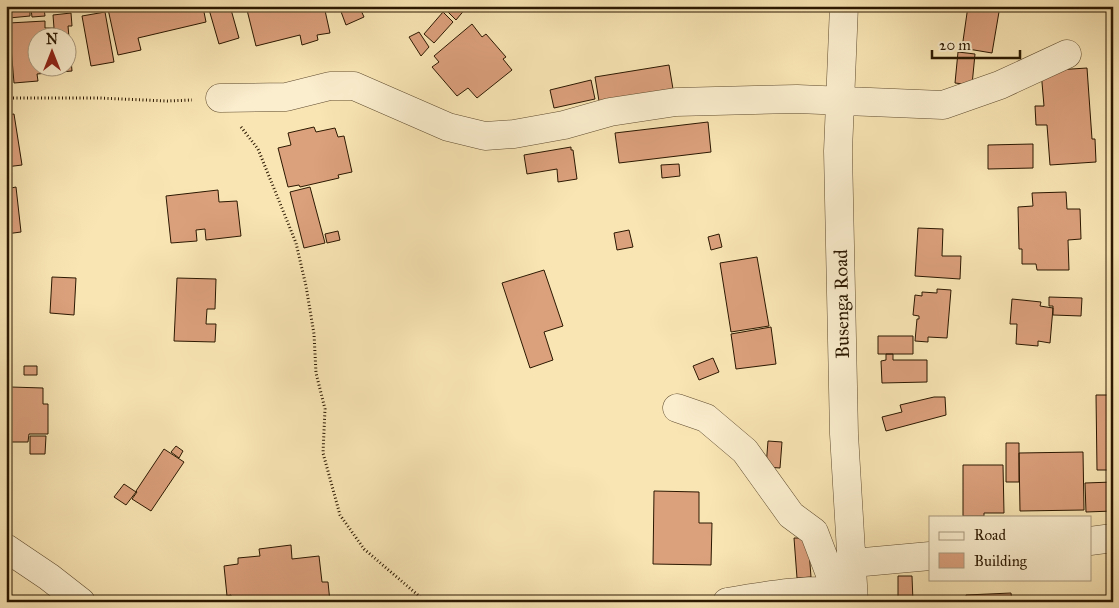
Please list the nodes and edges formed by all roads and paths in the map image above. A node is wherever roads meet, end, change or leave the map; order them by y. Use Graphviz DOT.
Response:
graph roads {
  1 [pos="844,6"];
  2 [pos="1066,54"];
  3 [pos="6,98"];
  4 [pos="220,98"];
  5 [pos="840,101"];
  6 [pos="677,408"];
  7 [pos="1113,538"];
  8 [pos="1092,541"];
  9 [pos="6,548"];
  10 [pos="929,556"];
  11 [pos="852,563"];
  12 [pos="848,595"];
  13 [pos="81,602"];
  14 [pos="426,602"];
  15 [pos="727,602"];
  1 -- 5 [label="street, Busenga Road"];
  2 -- 5 [label="street"];
  3 -- 4 [label="path"];
  4 -- 5 [label="street"];
  4 -- 14 [label="path"];
  5 -- 11 [label="street, Busenga Road"];
  6 -- 12 [label="street"];
  7 -- 8 [label="street"];
  9 -- 13 [label="street"];
  10 -- 11 [label="street"];
  11 -- 12 [label="street, Busenga Road"];
  12 -- 15 [label="street"];
}
